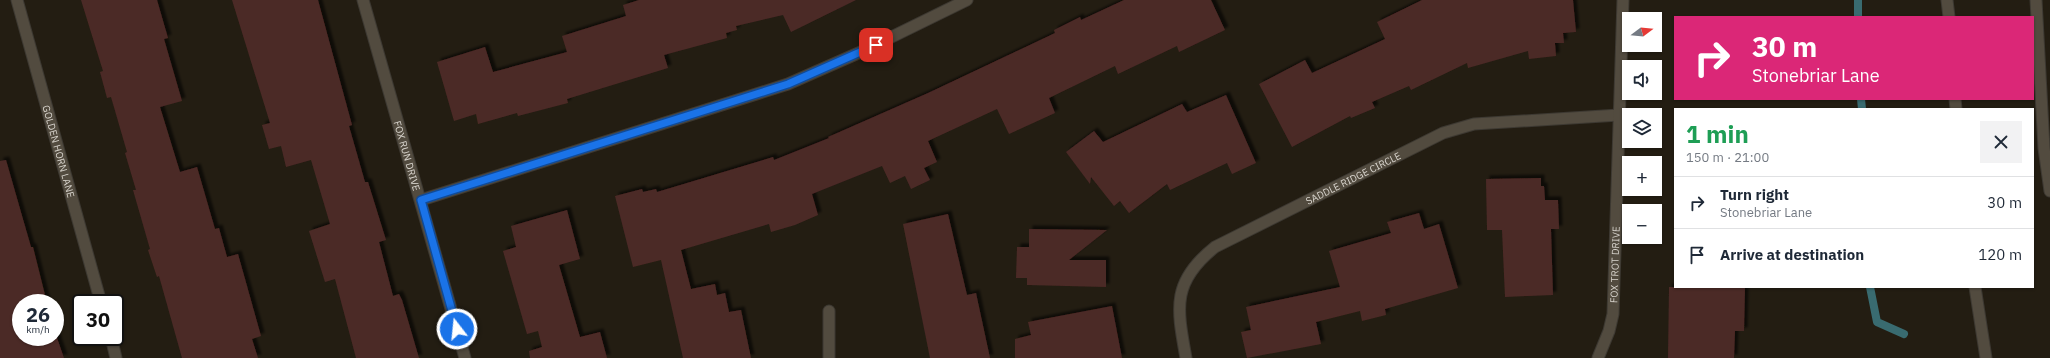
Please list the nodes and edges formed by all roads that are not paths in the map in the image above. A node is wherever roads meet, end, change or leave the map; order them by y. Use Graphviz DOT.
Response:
graph roads {
  1 [pos="17,0"];
  2 [pos="363,0"];
  3 [pos="967,0"];
  4 [pos="1623,0"];
  5 [pos="1947,0"];
  6 [pos="2036,0"];
  7 [pos="1949,16"];
  8 [pos="1619,115"];
  9 [pos="2047,147"];
  10 [pos="2050,191"];
  11 [pos="421,200"];
  12 [pos="1975,288"];
  13 [pos="99,294"];
  14 [pos="829,311"];
  15 [pos="113,346"];
  16 [pos="116,358"];
  17 [pos="465,358"];
  18 [pos="829,358"];
  19 [pos="1186,358"];
  20 [pos="1598,358"];
  21 [pos="1986,358"];
  1 -- 13 [label="street, GOLDEN HORN LANE"];
  2 -- 11 [label="street, FOX RUN DRIVE"];
  3 -- 11 [label="street"];
  4 -- 8 [label="street, FOX TROT DRIVE"];
  5 -- 7 [label="street"];
  6 -- 9 [label="street"];
  8 -- 19 [label="street, SADDLE RIDGE CIRCLE"];
  8 -- 20 [label="street, FOX TROT DRIVE"];
  9 -- 10 [label="street"];
  11 -- 17 [label="street, FOX RUN DRIVE"];
  12 -- 21 [label="street"];
  14 -- 18 [label="street"];
  15 -- 16 [label="street"];
}
